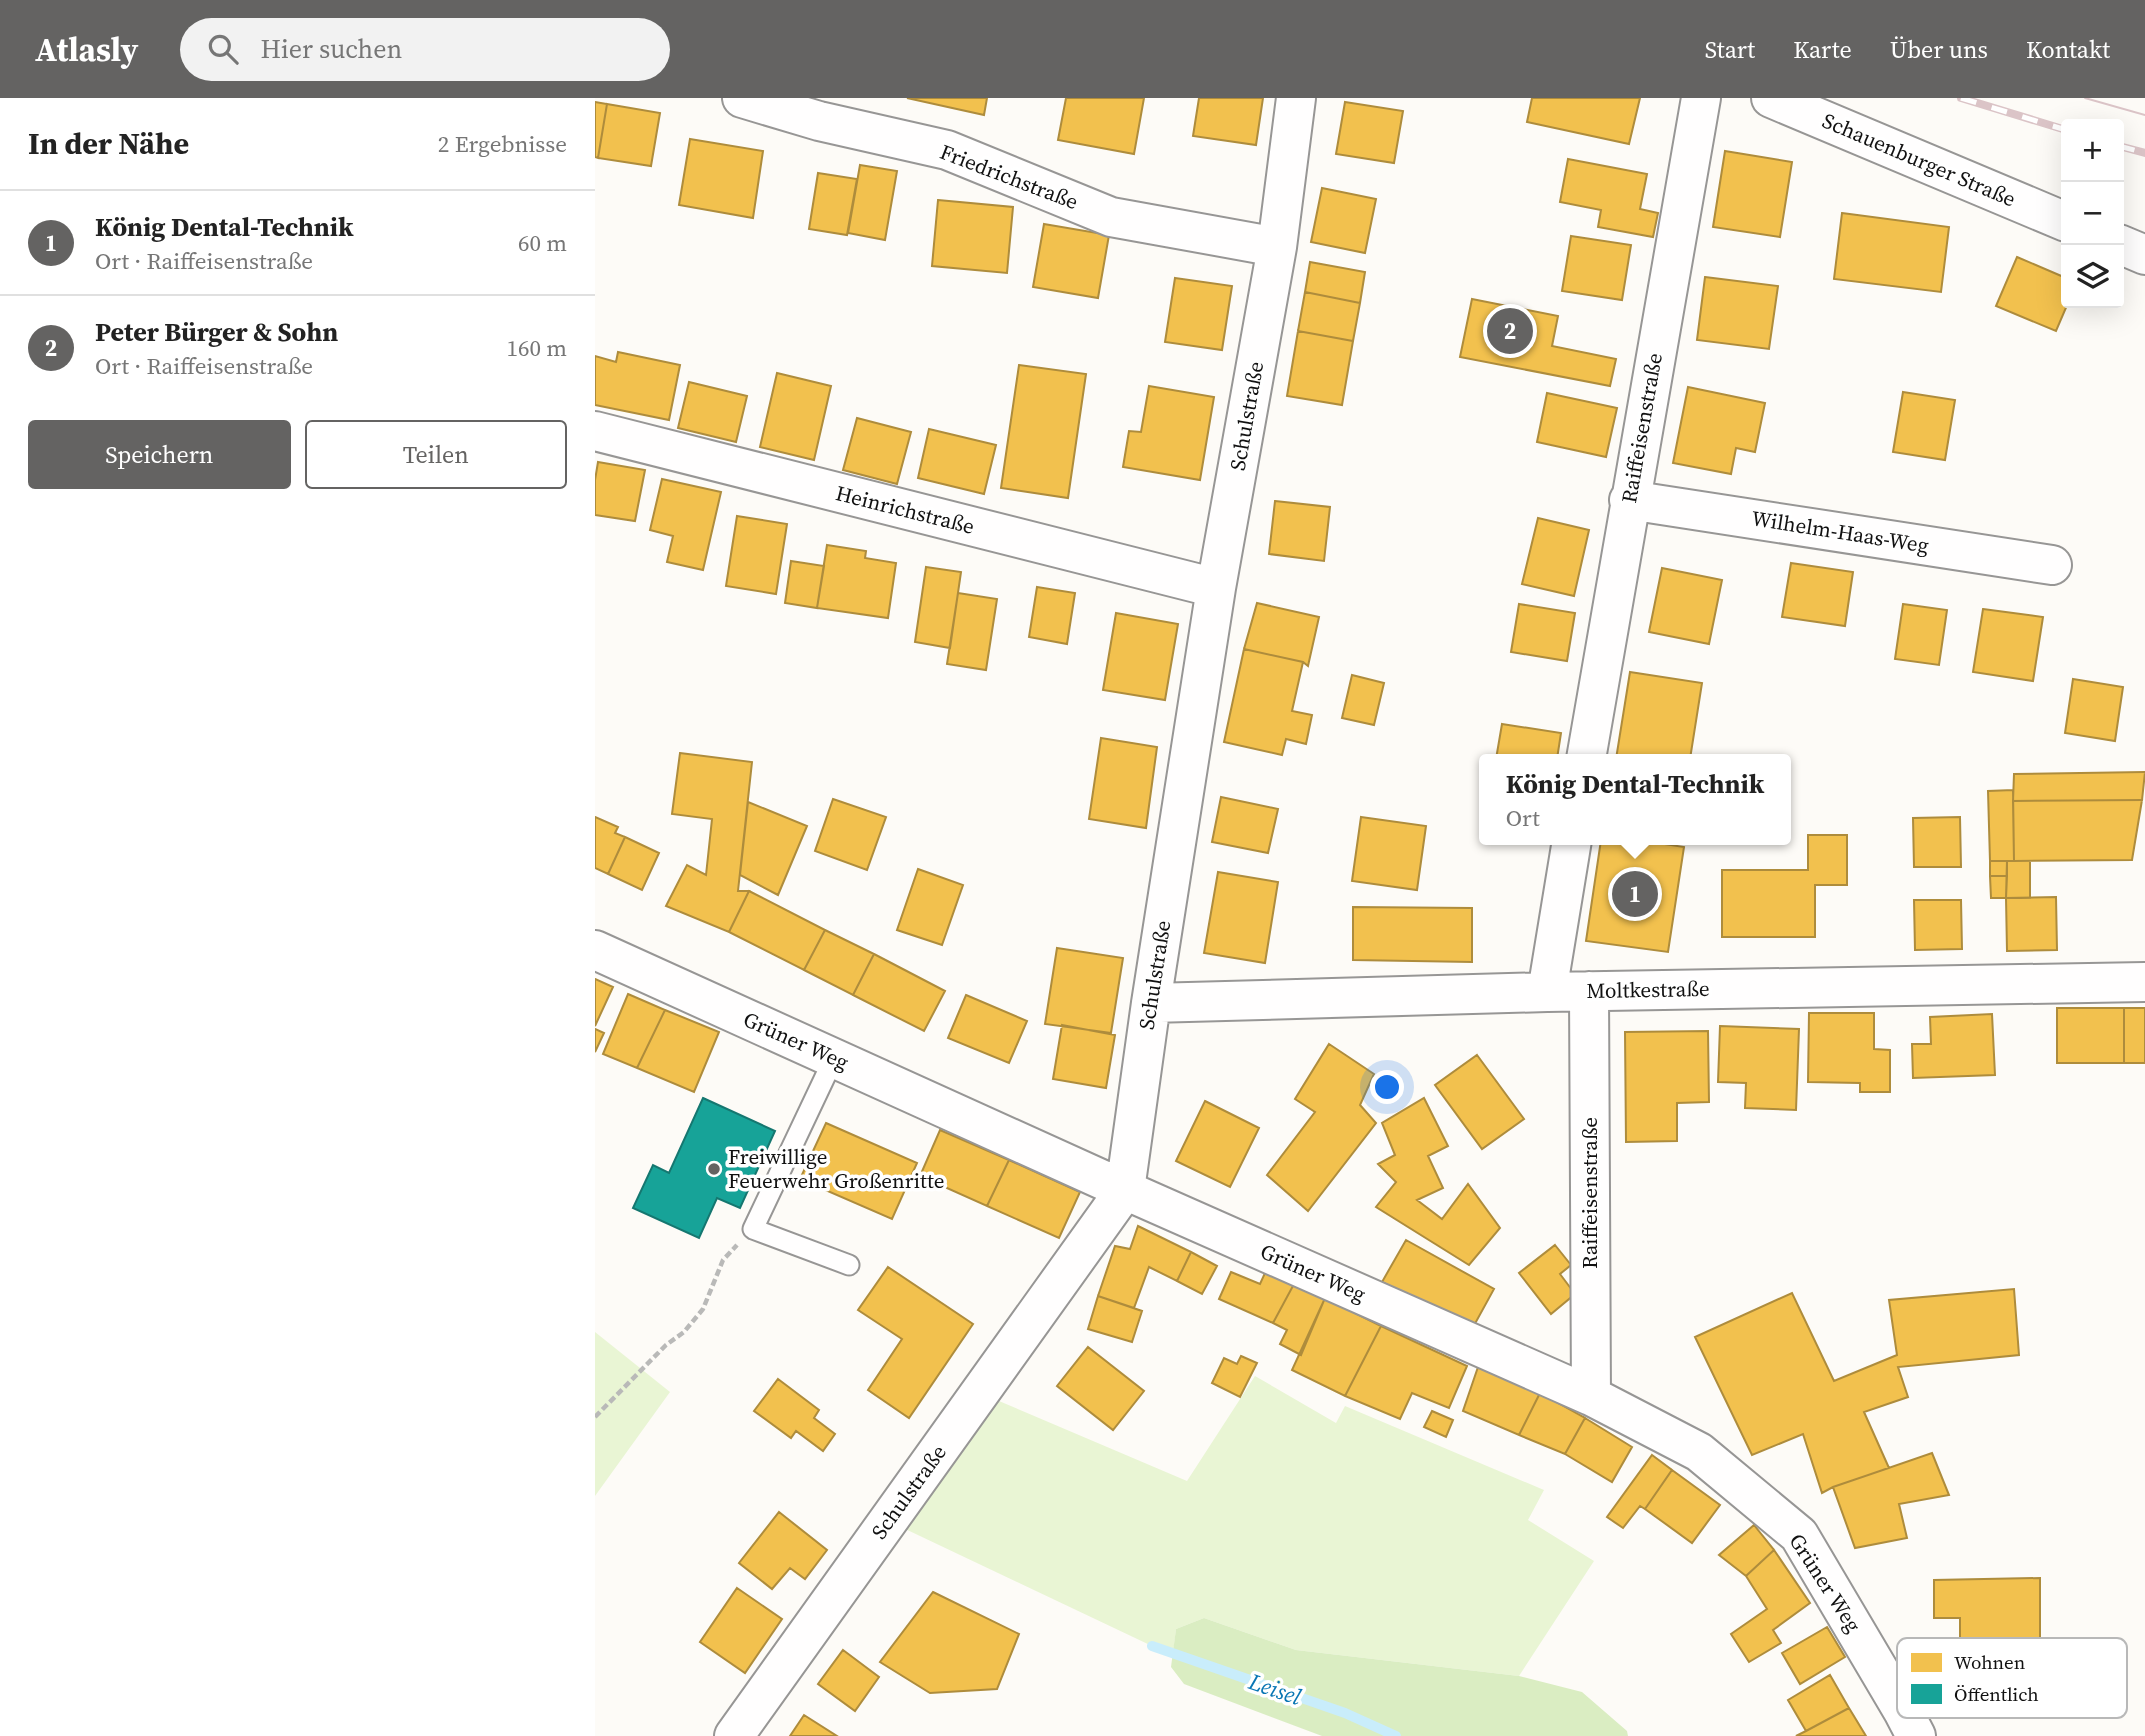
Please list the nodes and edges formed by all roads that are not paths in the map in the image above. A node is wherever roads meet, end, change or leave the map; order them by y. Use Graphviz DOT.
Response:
graph roads {
  1 [pos="742,98"];
  2 [pos="1296,98"];
  3 [pos="1701,98"];
  4 [pos="1771,98"];
  5 [pos="2061,220"];
  6 [pos="2121,245"];
  7 [pos="1277,247"];
  8 [pos="2145,255"];
  9 [pos="595,431"];
  10 [pos="1629,500"];
  11 [pos="2052,565"];
  12 [pos="1216,588"];
  13 [pos="1587,754"];
  14 [pos="1571,845"];
  15 [pos="595,950"];
  16 [pos="2145,982"];
  17 [pos="1589,991"];
  18 [pos="1547,992"];
  19 [pos="1150,1003"];
  20 [pos="834,1058"];
  21 [pos="1125,1190"];
  22 [pos="849,1265"];
  23 [pos="1591,1396"];
  24 [pos="1897,1700"];
  25 [pos="1907,1718"];
  26 [pos="734,1736"];
  27 [pos="1916,1736"];
  1 -- 7 [label="street, Friedrichstraße"];
  2 -- 7 [label="street, Schulstraße"];
  3 -- 10 [label="street, Raiffeisenstraße"];
  4 -- 5 [label="street, Schauenburger Straße"];
  6 -- 8 [label="street"];
  7 -- 12 [label="street, Schulstraße"];
  9 -- 12 [label="street, Heinrichstraße"];
  10 -- 11 [label="street, Wilhelm-Haas-Weg"];
  10 -- 13 [label="street, Raiffeisenstraße"];
  12 -- 19 [label="street, Schulstraße"];
  14 -- 18 [label="street"];
  15 -- 20 [label="street, Grüner Weg"];
  16 -- 17 [label="street, Moltkestraße"];
  17 -- 18 [label="street, Moltkestraße"];
  17 -- 23 [label="street, Raiffeisenstraße"];
  18 -- 19 [label="street, Moltkestraße"];
  19 -- 21 [label="street, Schulstraße"];
  20 -- 21 [label="street, Grüner Weg"];
  20 -- 22 [label="lane"];
  21 -- 23 [label="street, Grüner Weg"];
  21 -- 26 [label="street, Schulstraße"];
  23 -- 24 [label="street, Grüner Weg"];
  25 -- 27 [label="street, Grüner Weg"];
}
